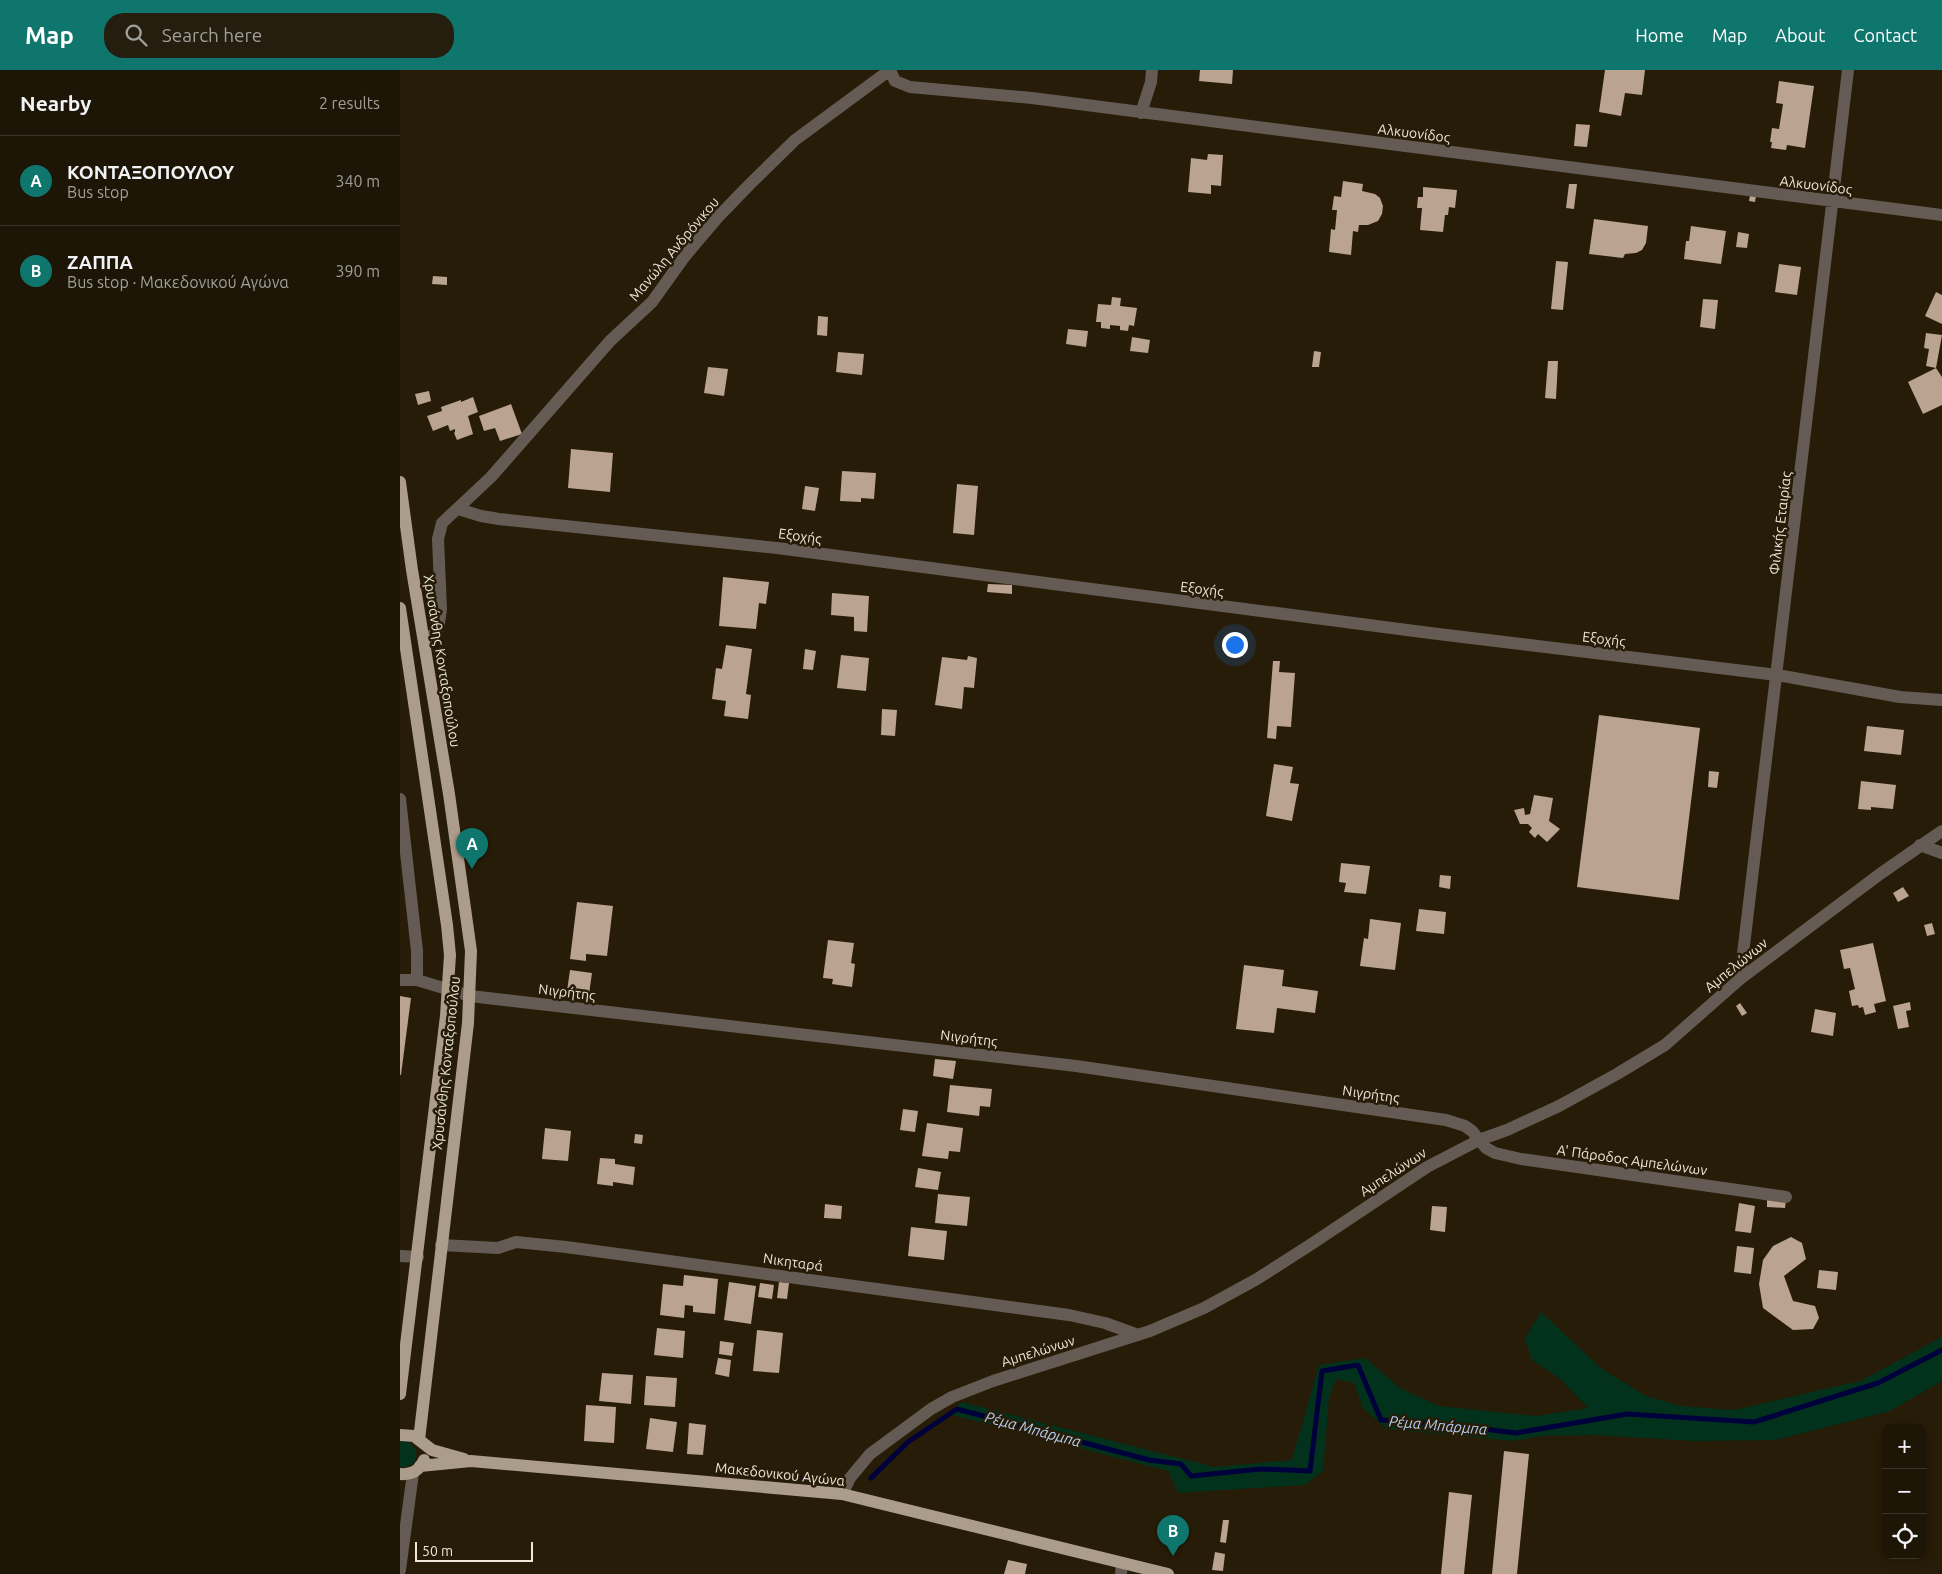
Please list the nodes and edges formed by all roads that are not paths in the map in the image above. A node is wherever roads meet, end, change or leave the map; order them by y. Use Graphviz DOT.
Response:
graph roads {
  1 [pos="890,70"];
  2 [pos="1152,70"];
  3 [pos="1848,70"];
  4 [pos="1141,113"];
  5 [pos="1833,202"];
  6 [pos="1942,215"];
  7 [pos="400,482"];
  8 [pos="458,509"];
  9 [pos="400,608"];
  10 [pos="424,640"];
  11 [pos="1777,675"];
  12 [pos="1942,700"];
  13 [pos="400,799"];
  14 [pos="1942,831"];
  15 [pos="1920,845"];
  16 [pos="1942,853"];
  17 [pos="1740,978"];
  18 [pos="400,980"];
  19 [pos="417,980"];
  20 [pos="449,990"];
  21 [pos="470,996"];
  22 [pos="1479,1140"];
  23 [pos="1786,1197"];
  24 [pos="441,1245"];
  25 [pos="400,1256"];
  26 [pos="418,1257"];
  27 [pos="1138,1335"];
  28 [pos="400,1394"];
  29 [pos="400,1435"];
  30 [pos="420,1442"];
  31 [pos="471,1462"];
  32 [pos="411,1471"];
  33 [pos="842,1494"];
  34 [pos="1121,1569"];
  35 [pos="400,1570"];
  36 [pos="1168,1574"];
  1 -- 4 [label="street, Αλκυονίδος"];
  1 -- 8 [label="street, Μανώλη Ανδρόνικου"];
  2 -- 4 [label="street"];
  3 -- 5 [label="street, Φιλικής Εταιρίας"];
  4 -- 5 [label="street, Αλκυονίδος"];
  5 -- 6 [label="street, Αλκυονίδος"];
  5 -- 11 [label="street, Φιλικής Εταιρίας"];
  7 -- 10 [label="main road, Χρυσάνθης Κονταξοπούλου"];
  8 -- 10 [label="street, Μανώλη Ανδρόνικου"];
  8 -- 11 [label="street, Εξοχής"];
  9 -- 20 [label="main road, Χρυσάνθης Κονταξοπούλου"];
  10 -- 21 [label="main road, Χρυσάνθης Κονταξοπούλου"];
  11 -- 12 [label="street, Εξοχής"];
  11 -- 17 [label="street, Φιλικής Εταιρίας"];
  13 -- 19 [label="street"];
  14 -- 15 [label="street, Αμπελώνων"];
  15 -- 16 [label="street"];
  15 -- 17 [label="street, Αμπελώνων"];
  17 -- 22 [label="street, Αμπελώνων"];
  18 -- 19 [label="street, Νιγρήτης"];
  19 -- 20 [label="street, Νιγρήτης"];
  20 -- 21 [label="street, Νιγρήτης"];
  20 -- 26 [label="main road, Χρυσάνθης Κονταξοπούλου"];
  21 -- 22 [label="street, Νιγρήτης"];
  21 -- 24 [label="main road, Χρυσάνθης Κονταξοπούλου"];
  22 -- 23 [label="street, Α' Πάροδος Αμπελώνων"];
  22 -- 27 [label="street, Αμπελώνων"];
  24 -- 27 [label="street, Νικηταρά"];
  24 -- 30 [label="main road, Χρυσάνθης Κονταξοπούλου"];
  25 -- 26 [label="street"];
  26 -- 28 [label="main road, Χρυσάνθης Κονταξοπούλου"];
  27 -- 33 [label="street, Αμπελώνων"];
  29 -- 30 [label="main road"];
  30 -- 31 [label="main road"];
  30 -- 32 [label="main road, Χρυσάνθης Κονταξοπούλου"];
  31 -- 32 [label="main road"];
  31 -- 33 [label="main road, Μακεδονικού Αγώνα"];
  32 -- 35 [label="street"];
  33 -- 34 [label="main road, Μακεδονικού Αγώνα"];
  34 -- 36 [label="main road, Μακεδονικού Αγώνα"];
}
